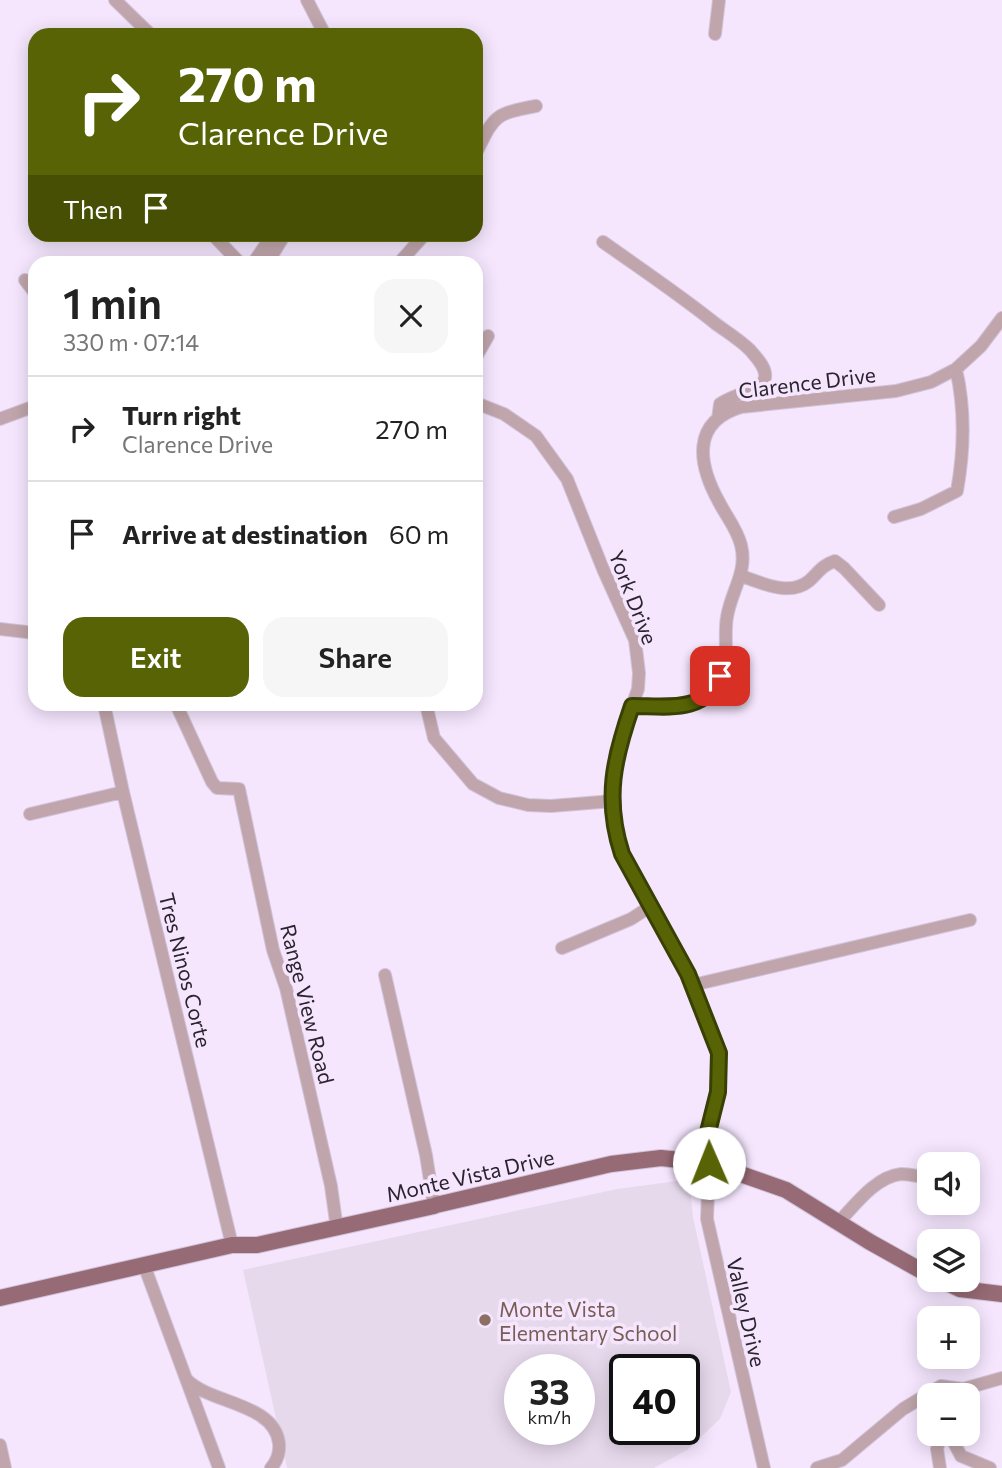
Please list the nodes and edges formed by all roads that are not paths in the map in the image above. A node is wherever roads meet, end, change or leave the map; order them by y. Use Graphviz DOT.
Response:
graph roads {
  1 [pos="115,0"];
  2 [pos="307,0"];
  3 [pos="719,0"];
  4 [pos="144,28"];
  5 [pos="321,28"];
  6 [pos="715,34"];
  7 [pos="536,106"];
  8 [pos="483,138"];
  9 [pos="219,242"];
  10 [pos="418,242"];
  11 [pos="603,242"];
  12 [pos="231,256"];
  13 [pos="405,256"];
  14 [pos="25,280"];
  15 [pos="28,284"];
  16 [pos="1002,318"];
  17 [pos="488,336"];
  18 [pos="483,345"];
  19 [pos="956,369"];
  20 [pos="483,406"];
  21 [pos="28,409"];
  22 [pos="718,418"];
  23 [pos="0,419"];
  24 [pos="894,517"];
  25 [pos="741,576"];
  26 [pos="879,605"];
  27 [pos="0,629"];
  28 [pos="28,632"];
  29 [pos="632,706"];
  30 [pos="106,711"];
  31 [pos="179,711"];
  32 [pos="428,711"];
  33 [pos="123,792"];
  34 [pos="613,801"];
  35 [pos="30,814"];
  36 [pos="651,906"];
  37 [pos="970,920"];
  38 [pos="562,948"];
  39 [pos="385,975"];
  40 [pos="693,985"];
  41 [pos="709,1163"];
  42 [pos="917,1176"];
  43 [pos="435,1205"];
  44 [pos="838,1223"];
  45 [pos="337,1228"];
  46 [pos="232,1245"];
  47 [pos="144,1265"];
  48 [pos="917,1268"];
  49 [pos="980,1291"];
  50 [pos="1002,1294"];
  51 [pos="0,1298"];
  52 [pos="185,1377"];
  53 [pos="1002,1378"];
  54 [pos="980,1384"];
  55 [pos="917,1402"];
  56 [pos="0,1445"];
  57 [pos="938,1446"];
  58 [pos="956,1446"];
  59 [pos="5,1468"];
  60 [pos="219,1468"];
  61 [pos="271,1468"];
  62 [pos="764,1468"];
  63 [pos="817,1468"];
  64 [pos="940,1468"];
  65 [pos="990,1468"];
  1 -- 4 [label="street"];
  2 -- 5 [label="street"];
  3 -- 6 [label="street"];
  7 -- 8 [label="street"];
  9 -- 12 [label="street"];
  10 -- 13 [label="street"];
  11 -- 22 [label="street"];
  14 -- 15 [label="street"];
  16 -- 19 [label="street, Clarence Drive"];
  17 -- 18 [label="street"];
  19 -- 22 [label="street, Clarence Drive"];
  19 -- 24 [label="street"];
  20 -- 29 [label="street, York Drive"];
  21 -- 23 [label="street"];
  22 -- 25 [label="street, Clarence Drive"];
  25 -- 26 [label="street"];
  25 -- 29 [label="street, Clarence Drive"];
  27 -- 28 [label="street"];
  29 -- 34 [label="street, York Drive"];
  30 -- 33 [label="street, Tres Ninos Corte"];
  31 -- 45 [label="street, Range View Road"];
  32 -- 34 [label="street"];
  33 -- 35 [label="street"];
  33 -- 46 [label="street, Tres Ninos Corte"];
  34 -- 36 [label="street, York Drive"];
  36 -- 38 [label="street"];
  36 -- 40 [label="street, York Drive"];
  37 -- 40 [label="street"];
  39 -- 43 [label="street"];
  40 -- 41 [label="street, York Drive"];
  41 -- 43 [label="main road, Monte Vista Drive"];
  41 -- 44 [label="main road, Monte Vista Drive"];
  41 -- 62 [label="street, Valley Drive"];
  42 -- 44 [label="street"];
  43 -- 45 [label="main road, Monte Vista Drive"];
  44 -- 48 [label="main road, Monte Vista Drive"];
  45 -- 46 [label="main road, Monte Vista Drive"];
  46 -- 47 [label="main road, Monte Vista Drive"];
  47 -- 51 [label="main road, Monte Vista Drive"];
  47 -- 52 [label="street"];
  49 -- 50 [label="main road"];
  52 -- 60 [label="street"];
  52 -- 61 [label="street"];
  53 -- 54 [label="street"];
  55 -- 63 [label="street"];
  56 -- 59 [label="street"];
  57 -- 64 [label="street"];
  58 -- 65 [label="street"];
}
